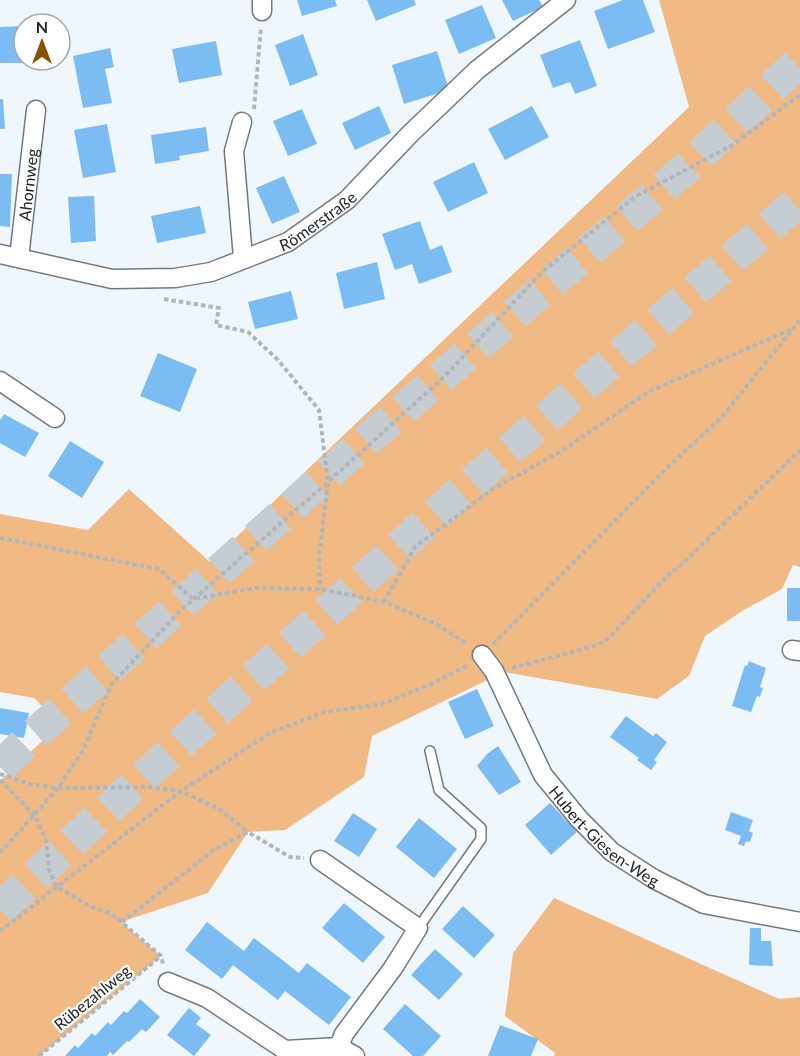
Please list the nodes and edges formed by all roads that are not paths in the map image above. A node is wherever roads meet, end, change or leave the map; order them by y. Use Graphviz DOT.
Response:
graph roads {
  1 [pos="566,0"];
  2 [pos="36,110"];
  3 [pos="242,122"];
  4 [pos="0,254"];
  5 [pos="19,258"];
  6 [pos="243,258"];
  7 [pos="0,381"];
  8 [pos="55,418"];
  9 [pos="482,655"];
  10 [pos="430,751"];
  11 [pos="320,860"];
  12 [pos="800,922"];
  13 [pos="418,928"];
  14 [pos="168,982"];
  15 [pos="339,1047"];
  16 [pos="283,1053"];
  17 [pos="356,1056"];
  1 -- 6 [label="street, Römerstraße"];
  2 -- 5 [label="street, Ahornweg"];
  3 -- 6 [label="street"];
  4 -- 5 [label="street, Römerstraße"];
  5 -- 6 [label="street, Römerstraße"];
  7 -- 8 [label="street"];
  9 -- 12 [label="street, Hubert-Giesen-Weg"];
  10 -- 13 [label="lane"];
  11 -- 13 [label="street"];
  13 -- 15 [label="street"];
  14 -- 16 [label="street"];
  15 -- 16 [label="street"];
  15 -- 17 [label="street"];
}
